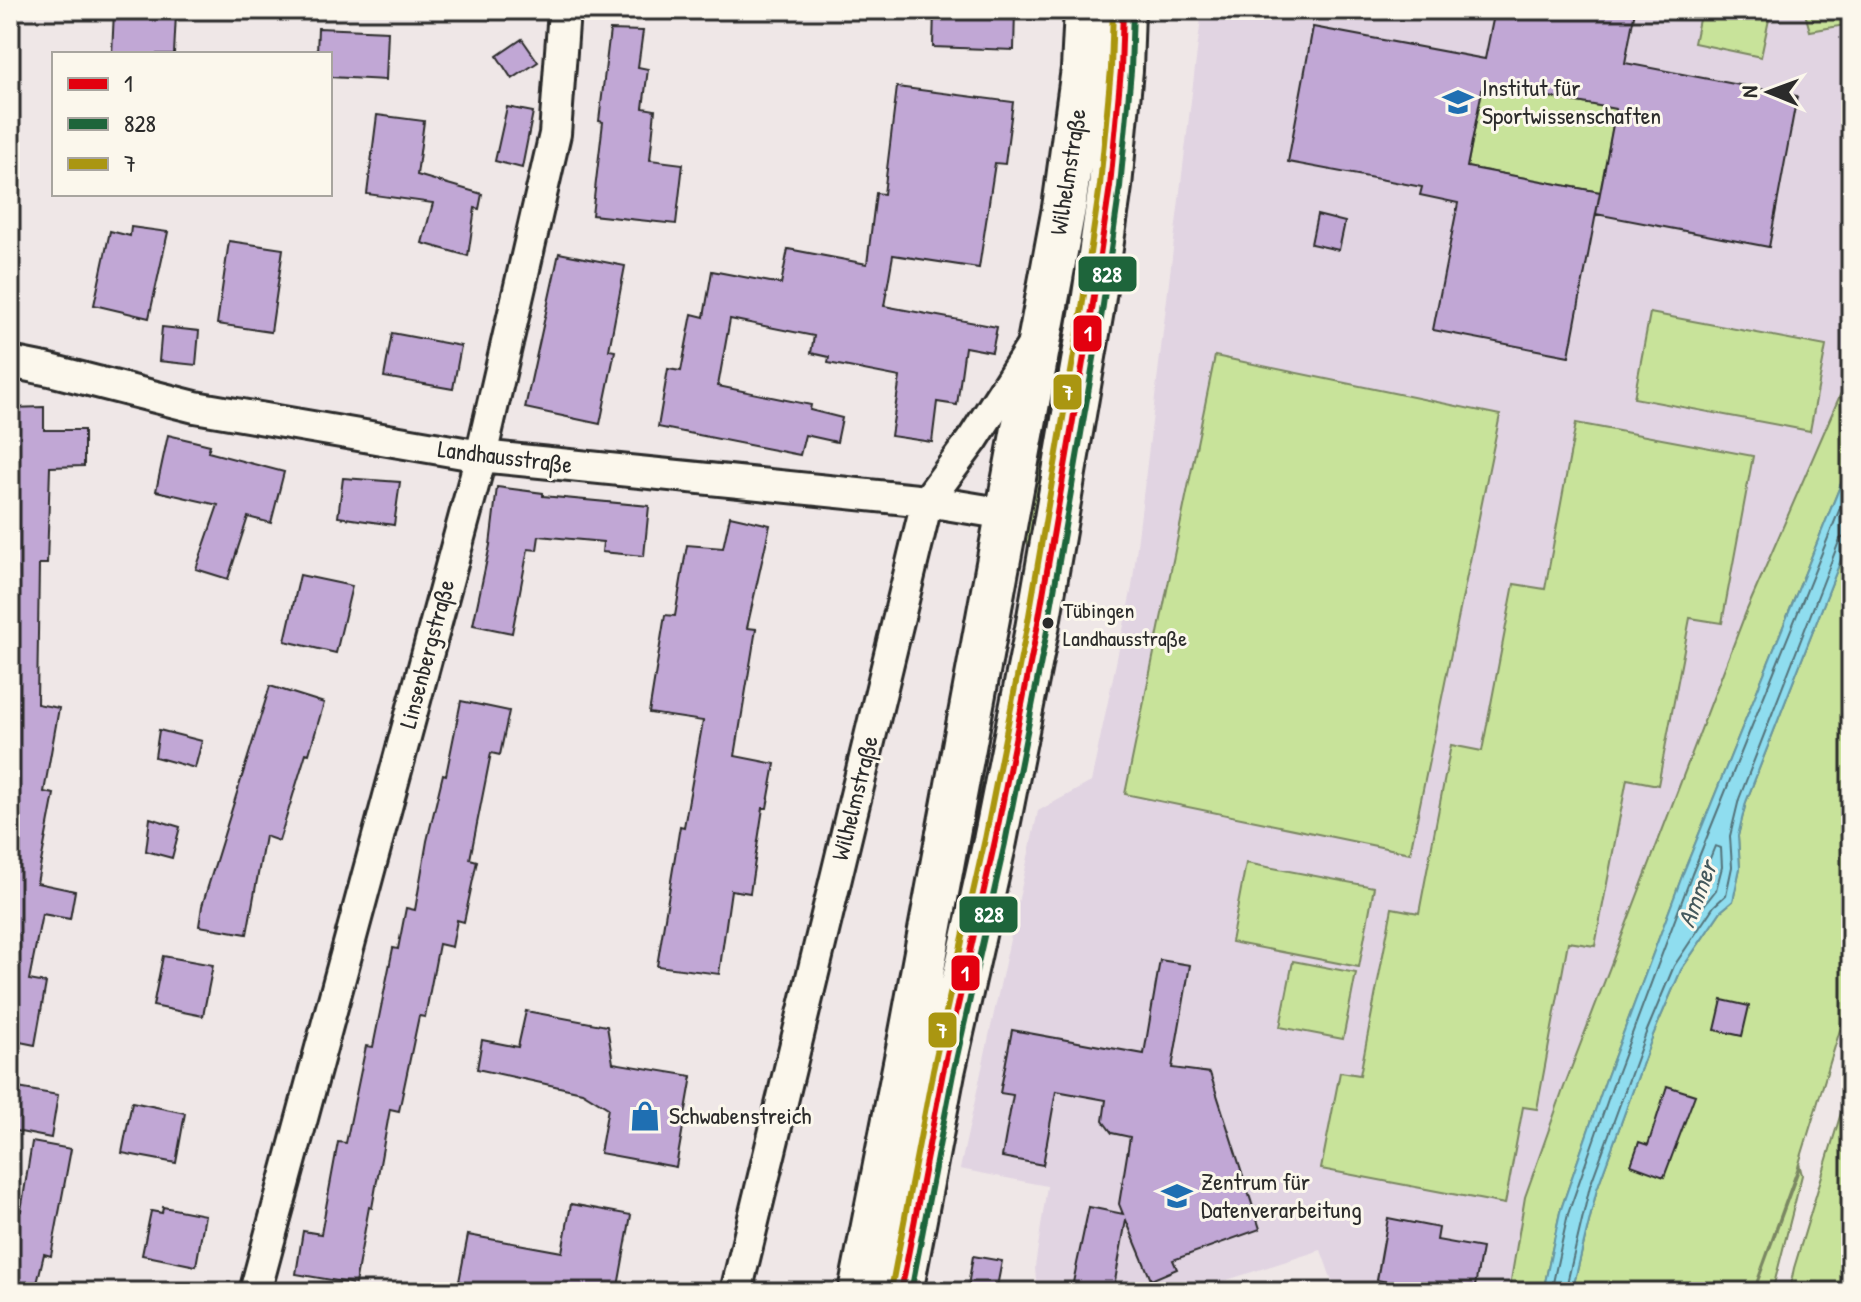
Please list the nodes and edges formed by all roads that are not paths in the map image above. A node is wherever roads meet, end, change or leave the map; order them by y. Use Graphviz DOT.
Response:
graph roads {
  1 [pos="564,10"];
  2 [pos="1086,10"];
  3 [pos="1123,10"];
  4 [pos="1041,333"];
  5 [pos="10,362"];
  6 [pos="1023,425"];
  7 [pos="1070,433"];
  8 [pos="481,456"];
  9 [pos="927,501"];
  10 [pos="1006,514"];
  11 [pos="1037,629"];
  12 [pos="255,1292"];
  13 [pos="736,1292"];
  14 [pos="860,1292"];
  15 [pos="901,1292"];
  1 -- 8 [label="street, Linsenbergstraße"];
  2 -- 4 [label="main road, Wilhelmstraße"];
  3 -- 7 [label="main road, Wilhelmstraße"];
  4 -- 6 [label="main road, Wilhelmstraße"];
  4 -- 9 [label="street, Wilhelmstraße"];
  5 -- 8 [label="street, Landhausstraße"];
  6 -- 7 [label="main road"];
  6 -- 10 [label="main road, Wilhelmstraße"];
  7 -- 11 [label="main road, Wilhelmstraße"];
  8 -- 9 [label="street, Landhausstraße"];
  8 -- 12 [label="street, Linsenbergstraße"];
  9 -- 10 [label="street, Landhausstraße"];
  9 -- 13 [label="street, Wilhelmstraße"];
  10 -- 11 [label="main road"];
  10 -- 14 [label="main road, Wilhelmstraße"];
  11 -- 15 [label="main road, Wilhelmstraße"];
}
